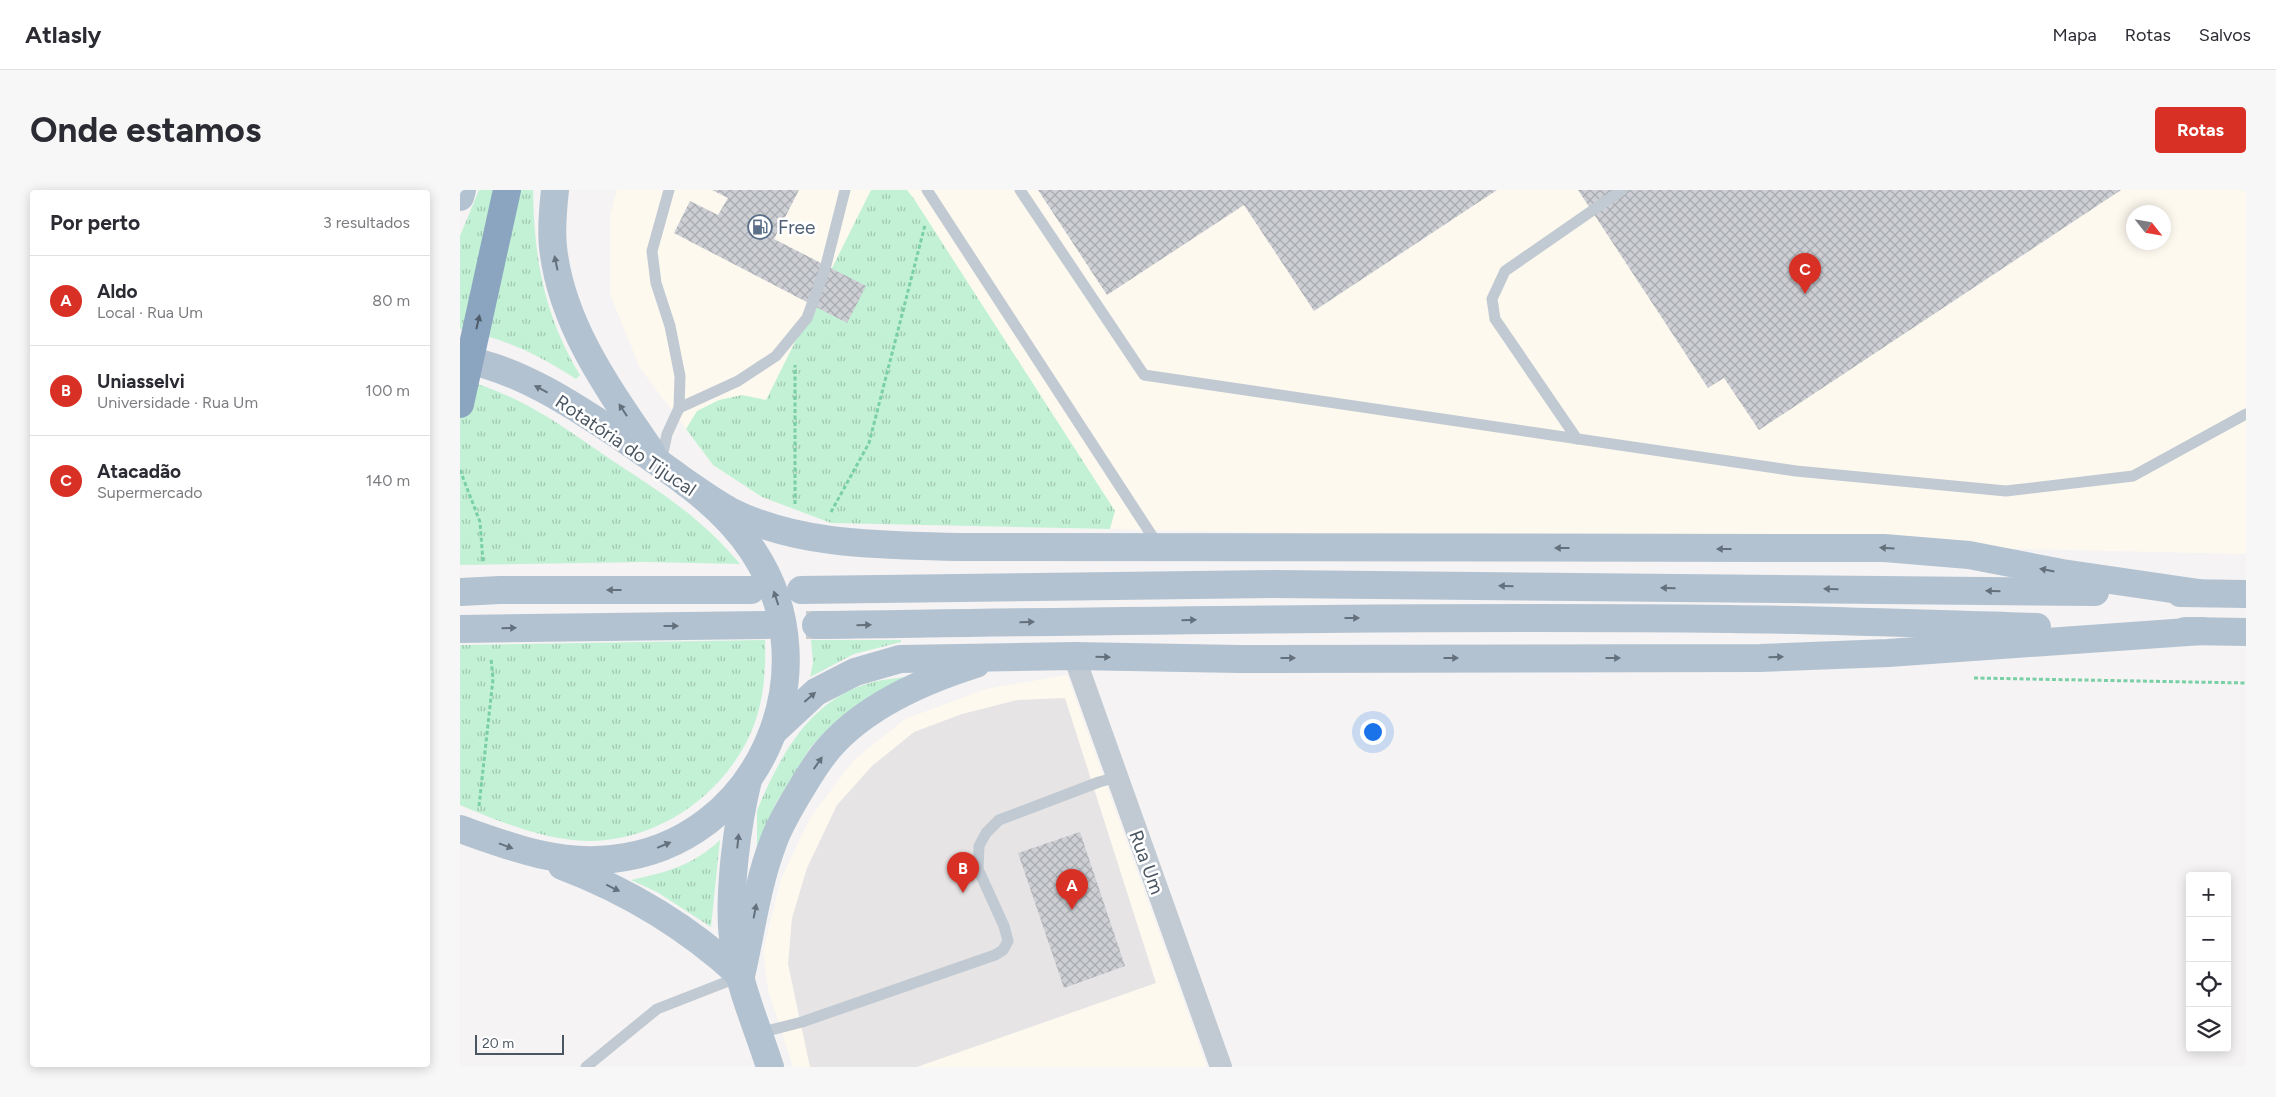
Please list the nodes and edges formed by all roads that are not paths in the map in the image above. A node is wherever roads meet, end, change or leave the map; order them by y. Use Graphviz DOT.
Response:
graph roads {
  1 [pos="462,190"];
  2 [pos="507,190"];
  3 [pos="555,190"];
  4 [pos="669,190"];
  5 [pos="845,190"];
  6 [pos="1020,190"];
  7 [pos="1622,190"];
  8 [pos="929,194"];
  9 [pos="460,197"];
  10 [pos="460,359"];
  11 [pos="460,404"];
  12 [pos="679,408"];
  13 [pos="2246,414"];
  14 [pos="1577,439"];
  15 [pos="661,465"];
  16 [pos="685,482"];
  17 [pos="1158,546"];
  18 [pos="751,590"];
  19 [pos="801,590"];
  20 [pos="460,592"];
  21 [pos="2200,593"];
  22 [pos="2246,594"];
  23 [pos="816,625"];
  24 [pos="460,629"];
  25 [pos="2202,631"];
  26 [pos="2246,632"];
  27 [pos="775,634"];
  28 [pos="1074,656"];
  29 [pos="1005,657"];
  30 [pos="774,731"];
  31 [pos="1117,777"];
  32 [pos="749,778"];
  33 [pos="467,831"];
  34 [pos="536,855"];
  35 [pos="741,976"];
  36 [pos="759,1034"];
  37 [pos="586,1067"];
  38 [pos="770,1067"];
  39 [pos="1221,1067"];
  1 -- 9 [label="main road"];
  11 -- 2 [label="highway, one-way"];
  15 -- 3 [label="main road, one-way"];
  4 -- 12 [label="lane"];
  5 -- 12 [label="lane"];
  6 -- 14 [label="lane"];
  7 -- 14 [label="lane"];
  8 -- 17 [label="lane"];
  15 -- 10 [label="main road, Rotatória do Tijucal, one-way"];
  12 -- 15 [label="lane"];
  13 -- 14 [label="lane"];
  15 -- 16 [label="main road, Rotatória do Tijucal"];
  16 -- 17 [label="main road"];
  27 -- 16 [label="main road, Rotatória do Tijucal, one-way"];
  21 -- 17 [label="main road, one-way"];
  18 -- 20 [label="main road, one-way"];
  21 -- 19 [label="main road, one-way"];
  21 -- 22 [label="main road"];
  23 -- 25 [label="main road, one-way"];
  24 -- 27 [label="main road, one-way"];
  25 -- 26 [label="main road"];
  28 -- 25 [label="main road, one-way"];
  27 -- 30 [label="main road, Rotatória do Tijucal"];
  28 -- 29 [label="main road"];
  28 -- 31 [label="street, Rua Um"];
  30 -- 29 [label="main road, one-way"];
  35 -- 29 [label="main road, one-way"];
  30 -- 32 [label="main road, Rotatória do Tijucal"];
  31 -- 36 [label="lane"];
  31 -- 39 [label="street, Rua Um"];
  34 -- 32 [label="main road, Rotatória do Tijucal, one-way"];
  35 -- 32 [label="main road, one-way"];
  33 -- 34 [label="main road, Rotatória do Tijucal, one-way"];
  34 -- 35 [label="main road, one-way"];
  35 -- 36 [label="main road"];
  35 -- 37 [label="lane"];
  36 -- 38 [label="main road"];
}
